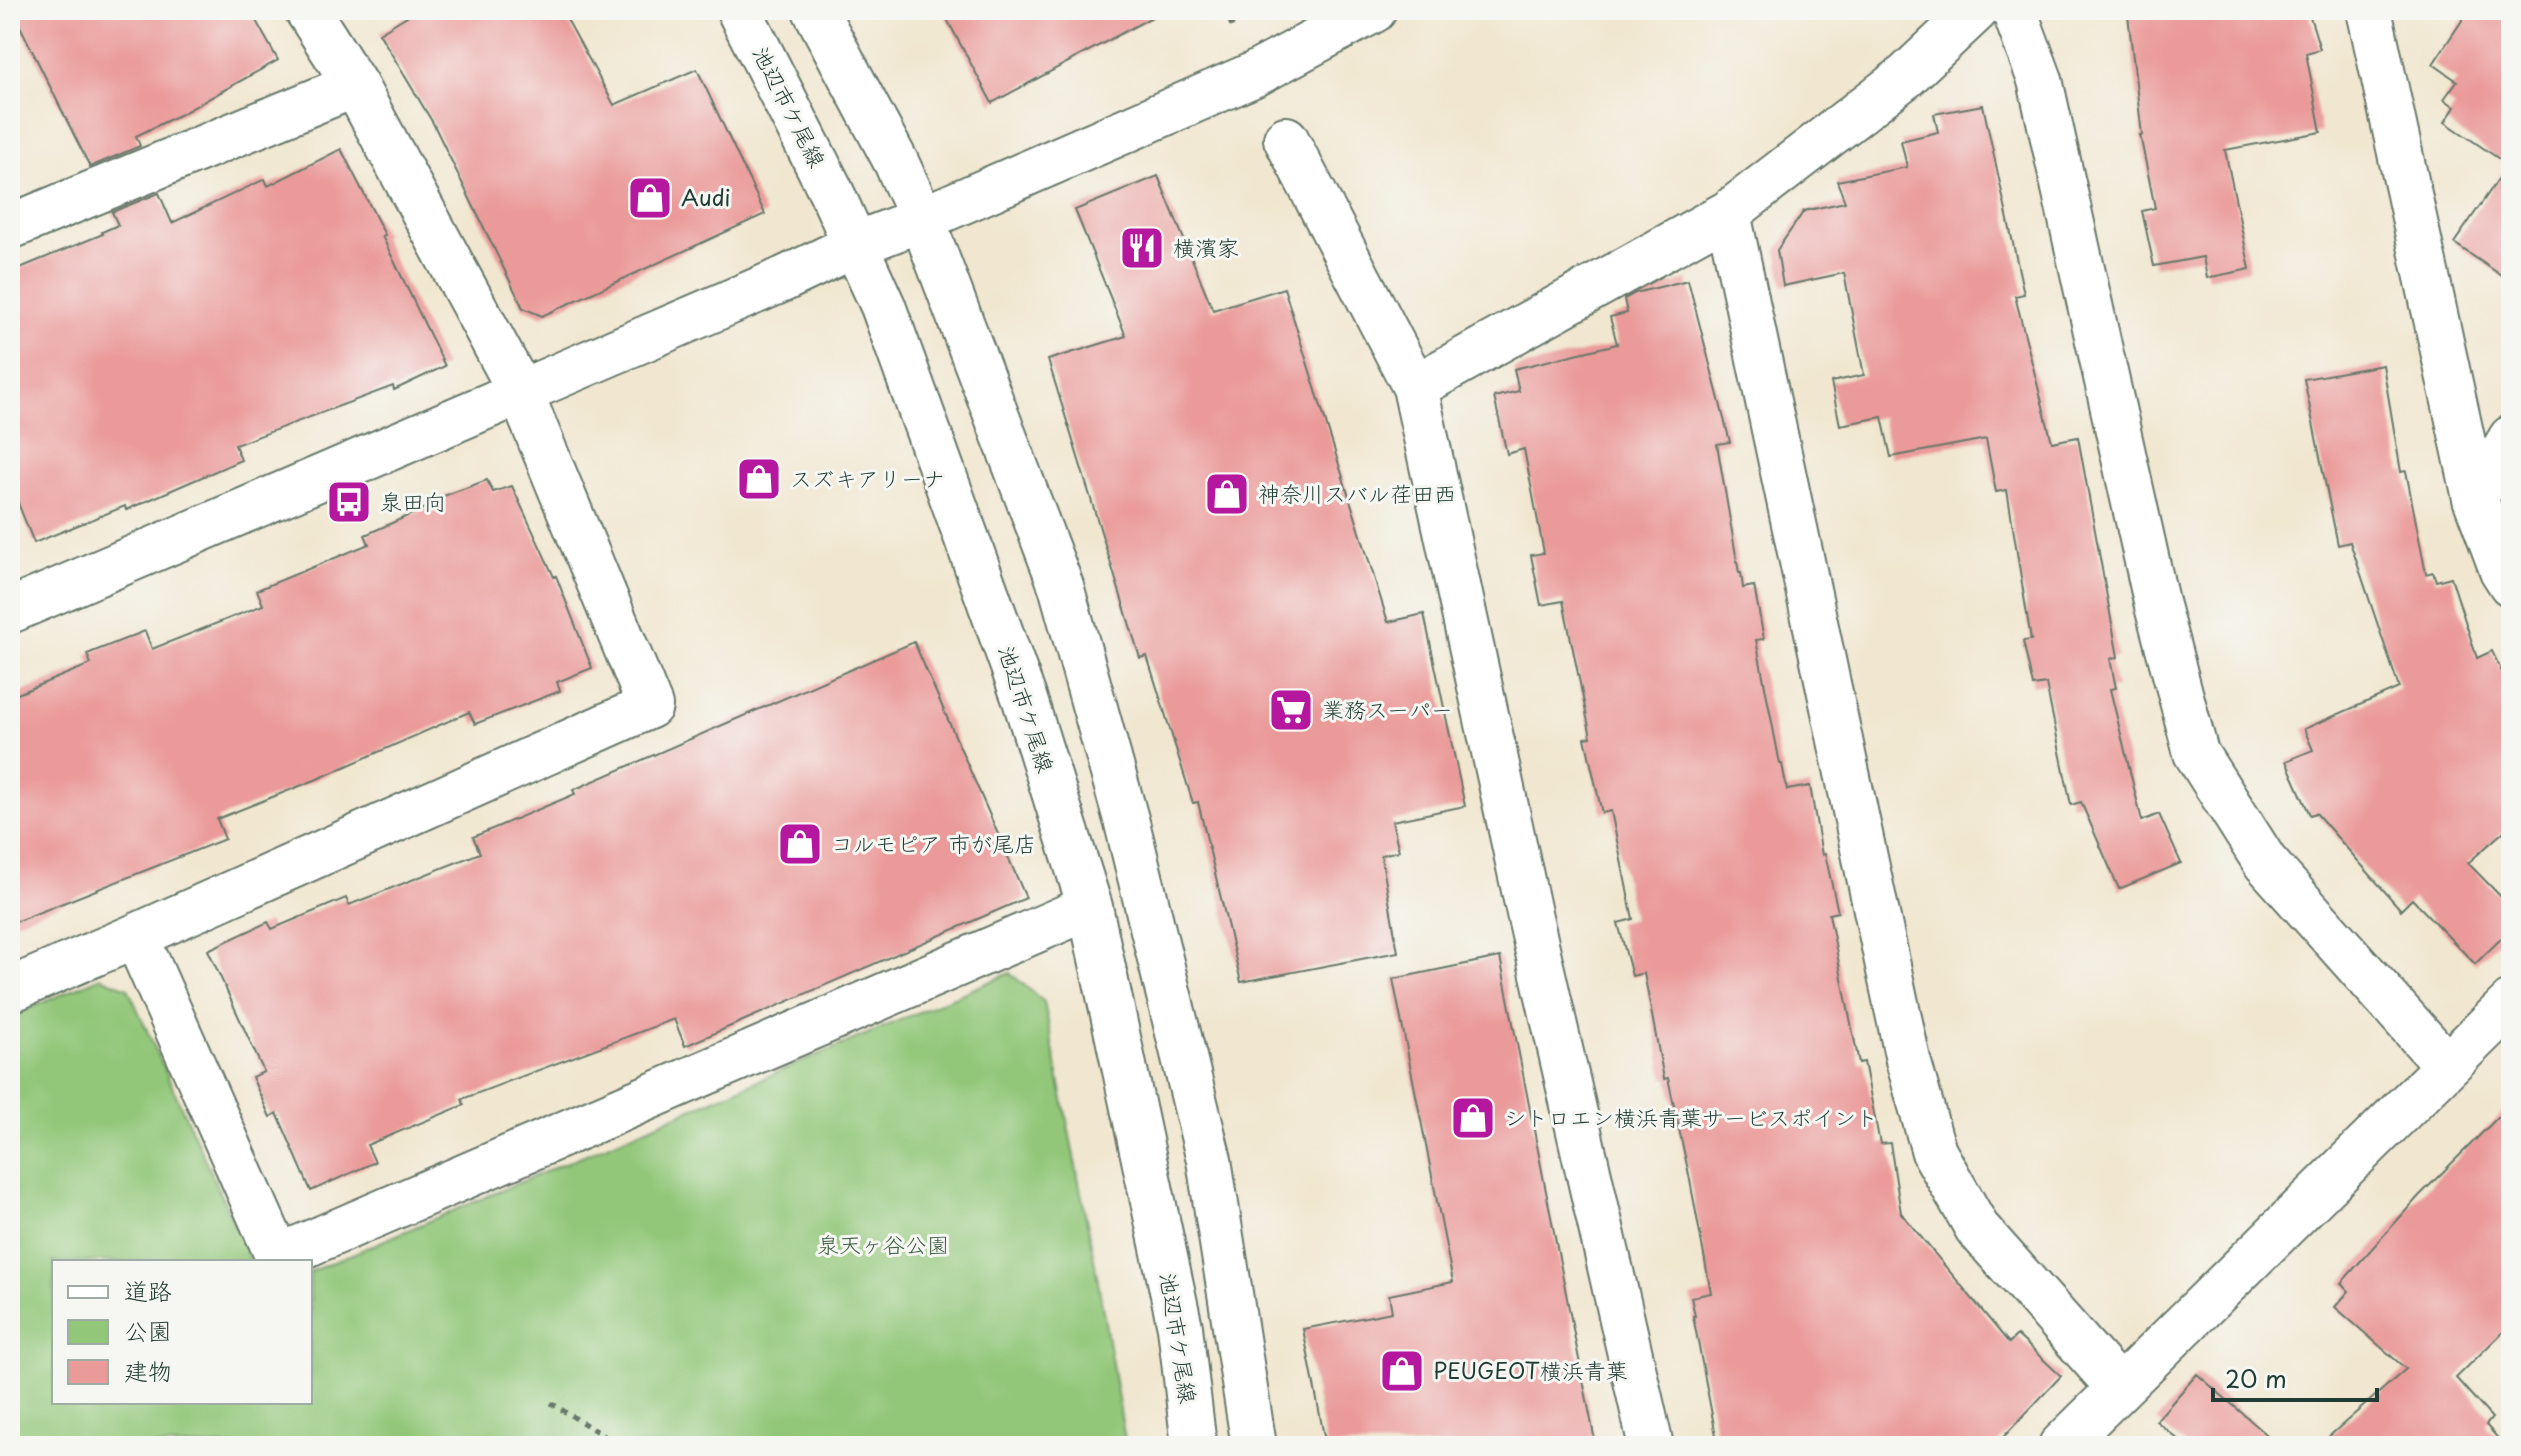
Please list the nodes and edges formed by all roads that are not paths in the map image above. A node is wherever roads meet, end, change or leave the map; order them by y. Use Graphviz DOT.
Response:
graph roads {
  1 [pos="307,10"];
  2 [pos="739,10"];
  3 [pos="815,10"];
  4 [pos="1374,10"];
  5 [pos="1976,10"];
  6 [pos="2014,10"];
  7 [pos="2369,10"];
  8 [pos="355,85"];
  9 [pos="1286,139"];
  10 [pos="1728,213"];
  11 [pos="13,218"];
  12 [pos="922,219"];
  13 [pos="857,244"];
  14 [pos="1415,387"];
  15 [pos="520,391"];
  16 [pos="2511,438"];
  17 [pos="2475,498"];
  18 [pos="2511,584"];
  19 [pos="10,611"];
  20 [pos="1090,907"];
  21 [pos="136,936"];
  22 [pos="10,990"];
  23 [pos="2511,1003"];
  24 [pos="2447,1066"];
  25 [pos="2119,1388"];
  26 [pos="1194,1446"];
  27 [pos="1254,1446"];
  28 [pos="1651,1446"];
  29 [pos="2061,1446"];
  1 -- 8 [label="street"];
  2 -- 13 [label="street, 池辺市ケ尾線"];
  3 -- 12 [label="street"];
  4 -- 12 [label="street"];
  5 -- 10 [label="street"];
  6 -- 24 [label="street"];
  7 -- 17 [label="street"];
  8 -- 11 [label="street"];
  8 -- 15 [label="street"];
  9 -- 14 [label="street"];
  10 -- 14 [label="street"];
  10 -- 25 [label="street"];
  12 -- 13 [label="street"];
  12 -- 27 [label="street"];
  13 -- 15 [label="street"];
  13 -- 20 [label="street, 池辺市ケ尾線"];
  14 -- 28 [label="street"];
  15 -- 19 [label="street"];
  15 -- 21 [label="street"];
  16 -- 17 [label="street"];
  17 -- 18 [label="street"];
  20 -- 21 [label="street"];
  20 -- 26 [label="street, 池辺市ケ尾線"];
  21 -- 22 [label="street"];
  23 -- 24 [label="street"];
  24 -- 25 [label="street"];
  25 -- 29 [label="street"];
}
